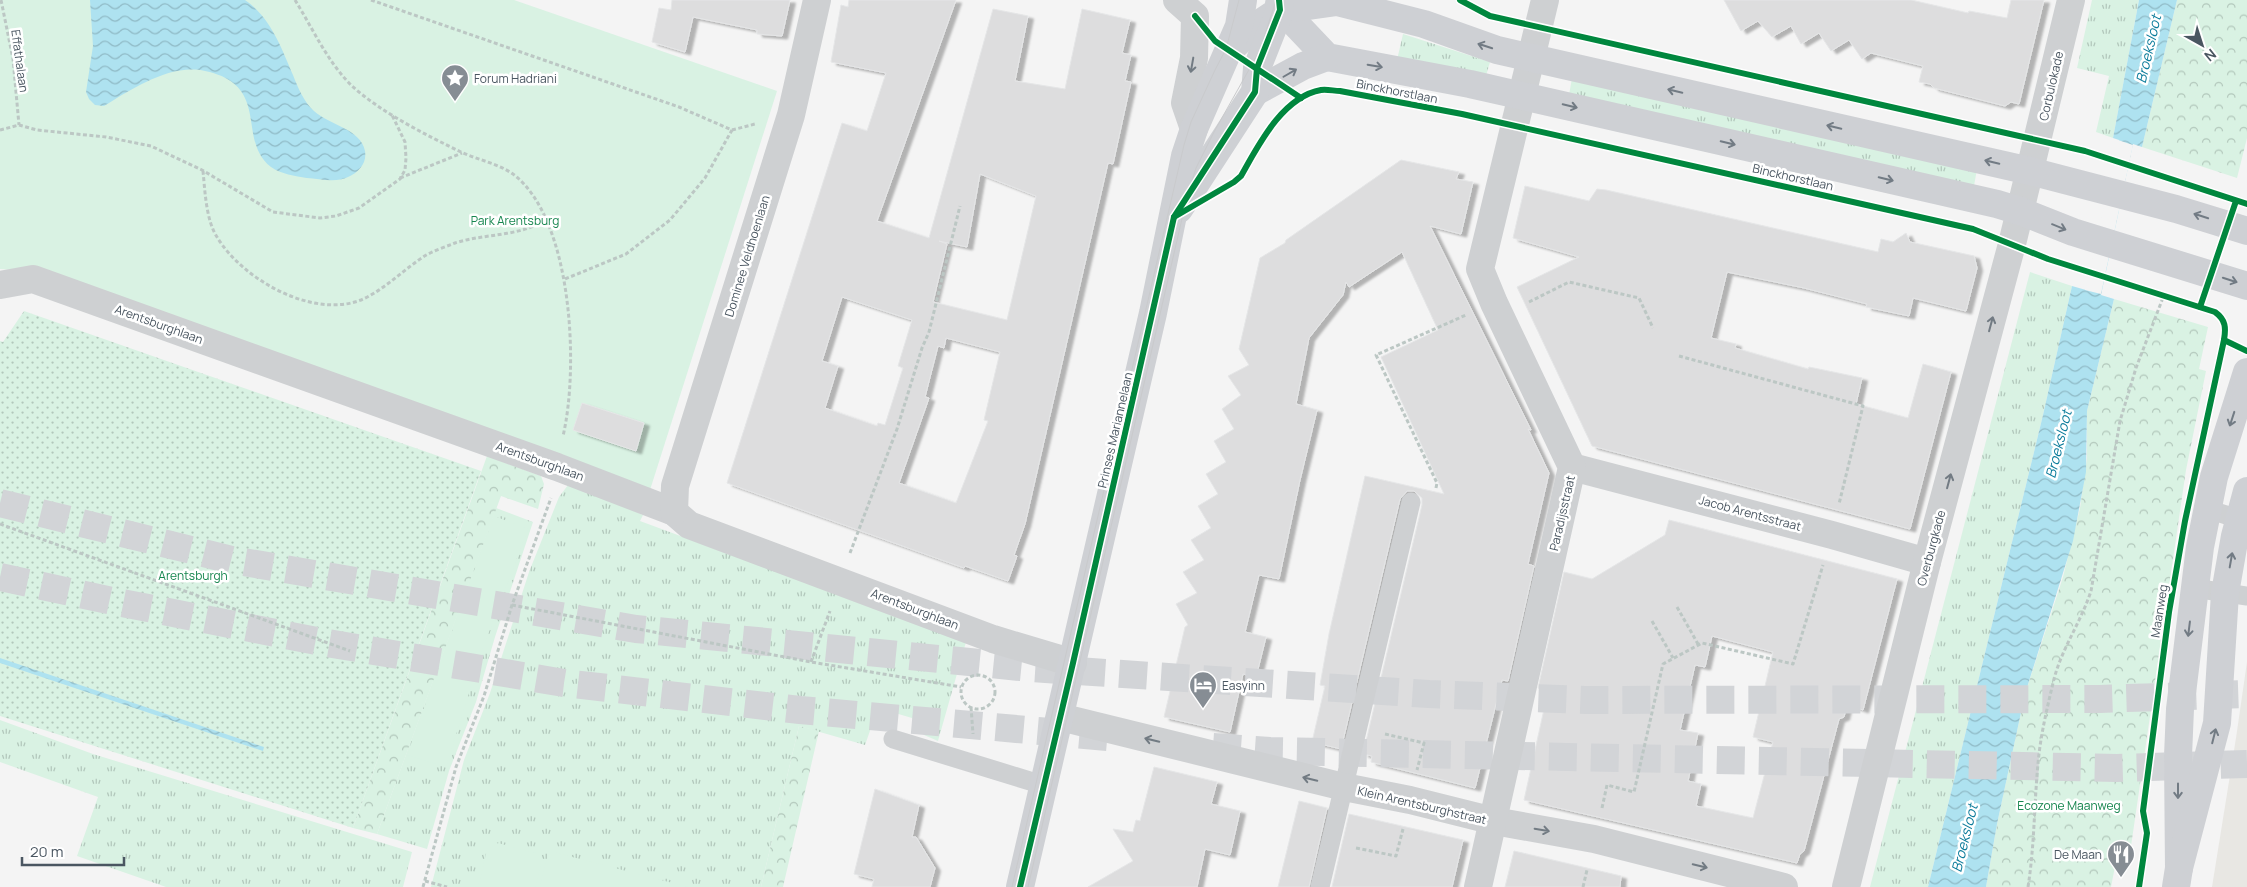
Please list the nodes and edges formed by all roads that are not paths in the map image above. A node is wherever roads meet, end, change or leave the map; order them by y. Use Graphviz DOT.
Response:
graph roads {
  1 [pos="817,0"];
  2 [pos="1177,0"];
  3 [pos="1243,0"];
  4 [pos="1544,0"];
  5 [pos="2071,0"];
  6 [pos="1336,1"];
  7 [pos="1279,5"];
  8 [pos="1229,51"];
  9 [pos="1327,57"];
  10 [pos="1532,58"];
  11 [pos="1255,92"];
  12 [pos="1522,96"];
  13 [pos="1194,129"];
  14 [pos="2030,171"];
  15 [pos="2020,211"];
  16 [pos="1174,217"];
  17 [pos="2247,232"];
  18 [pos="0,285"];
  19 [pos="2247,286"];
  20 [pos="2247,372"];
  21 [pos="1572,467"];
  22 [pos="2247,491"];
  23 [pos="1411,502"];
  24 [pos="2206,509"];
  25 [pos="674,512"];
  26 [pos="2239,519"];
  27 [pos="1927,562"];
  28 [pos="2194,588"];
  29 [pos="2236,594"];
  30 [pos="1073,663"];
  31 [pos="1060,717"];
  32 [pos="893,739"];
  33 [pos="1044,785"];
  34 [pos="1344,788"];
  35 [pos="1494,821"];
  36 [pos="2177,877"];
  37 [pos="1020,887"];
  38 [pos="1320,887"];
  39 [pos="1478,887"];
  40 [pos="1784,887"];
  41 [pos="1846,887"];
  1 -- 25 [label="street, Dominee Veldhoenlaan"];
  2 -- 13 [label="street, one-way"];
  3 -- 8 [label="street, Prinses Mariannelaan"];
  4 -- 10 [label="street"];
  5 -- 14 [label="street, Corbulokade"];
  6 -- 7 [label="street"];
  10 -- 6 [label="street, one-way"];
  7 -- 8 [label="street"];
  7 -- 9 [label="street"];
  7 -- 11 [label="street, Prinses Mariannelaan"];
  8 -- 13 [label="street, Prinses Mariannelaan"];
  11 -- 9 [label="street, one-way"];
  9 -- 12 [label="street, Binckhorstlaan, one-way"];
  10 -- 12 [label="street"];
  14 -- 10 [label="street, one-way"];
  11 -- 16 [label="street, Prinses Mariannelaan"];
  12 -- 15 [label="street, Binckhorstlaan, one-way"];
  12 -- 21 [label="street, Paradijsstraat"];
  13 -- 16 [label="street, Prinses Mariannelaan"];
  14 -- 15 [label="street"];
  17 -- 14 [label="street, one-way"];
  15 -- 19 [label="street, Binckhorstlaan, one-way"];
  27 -- 15 [label="street, Overburgkade, one-way"];
  16 -- 30 [label="street, Prinses Mariannelaan"];
  18 -- 25 [label="street, Arentsburghlaan"];
  20 -- 24 [label="street, one-way"];
  21 -- 27 [label="street, Jacob Arentsstraat"];
  21 -- 35 [label="street, Paradijsstraat"];
  22 -- 26 [label="street"];
  23 -- 34 [label="lane"];
  24 -- 26 [label="lane"];
  24 -- 28 [label="street"];
  25 -- 30 [label="street, Arentsburghlaan"];
  29 -- 26 [label="street, one-way"];
  27 -- 41 [label="street, Overburgkade"];
  28 -- 29 [label="lane"];
  28 -- 36 [label="street, one-way"];
  36 -- 29 [label="street, one-way"];
  30 -- 31 [label="street, Prinses Mariannelaan"];
  31 -- 33 [label="street, Prinses Mariannelaan"];
  34 -- 31 [label="street, Klein Arentsburghstraat, one-way"];
  32 -- 33 [label="lane"];
  33 -- 37 [label="street, Prinses Mariannelaan"];
  34 -- 35 [label="street, Klein Arentsburghstraat"];
  34 -- 38 [label="lane"];
  35 -- 39 [label="street, Paradijsstraat"];
  35 -- 40 [label="street, Klein Arentsburghstraat, one-way"];
}
